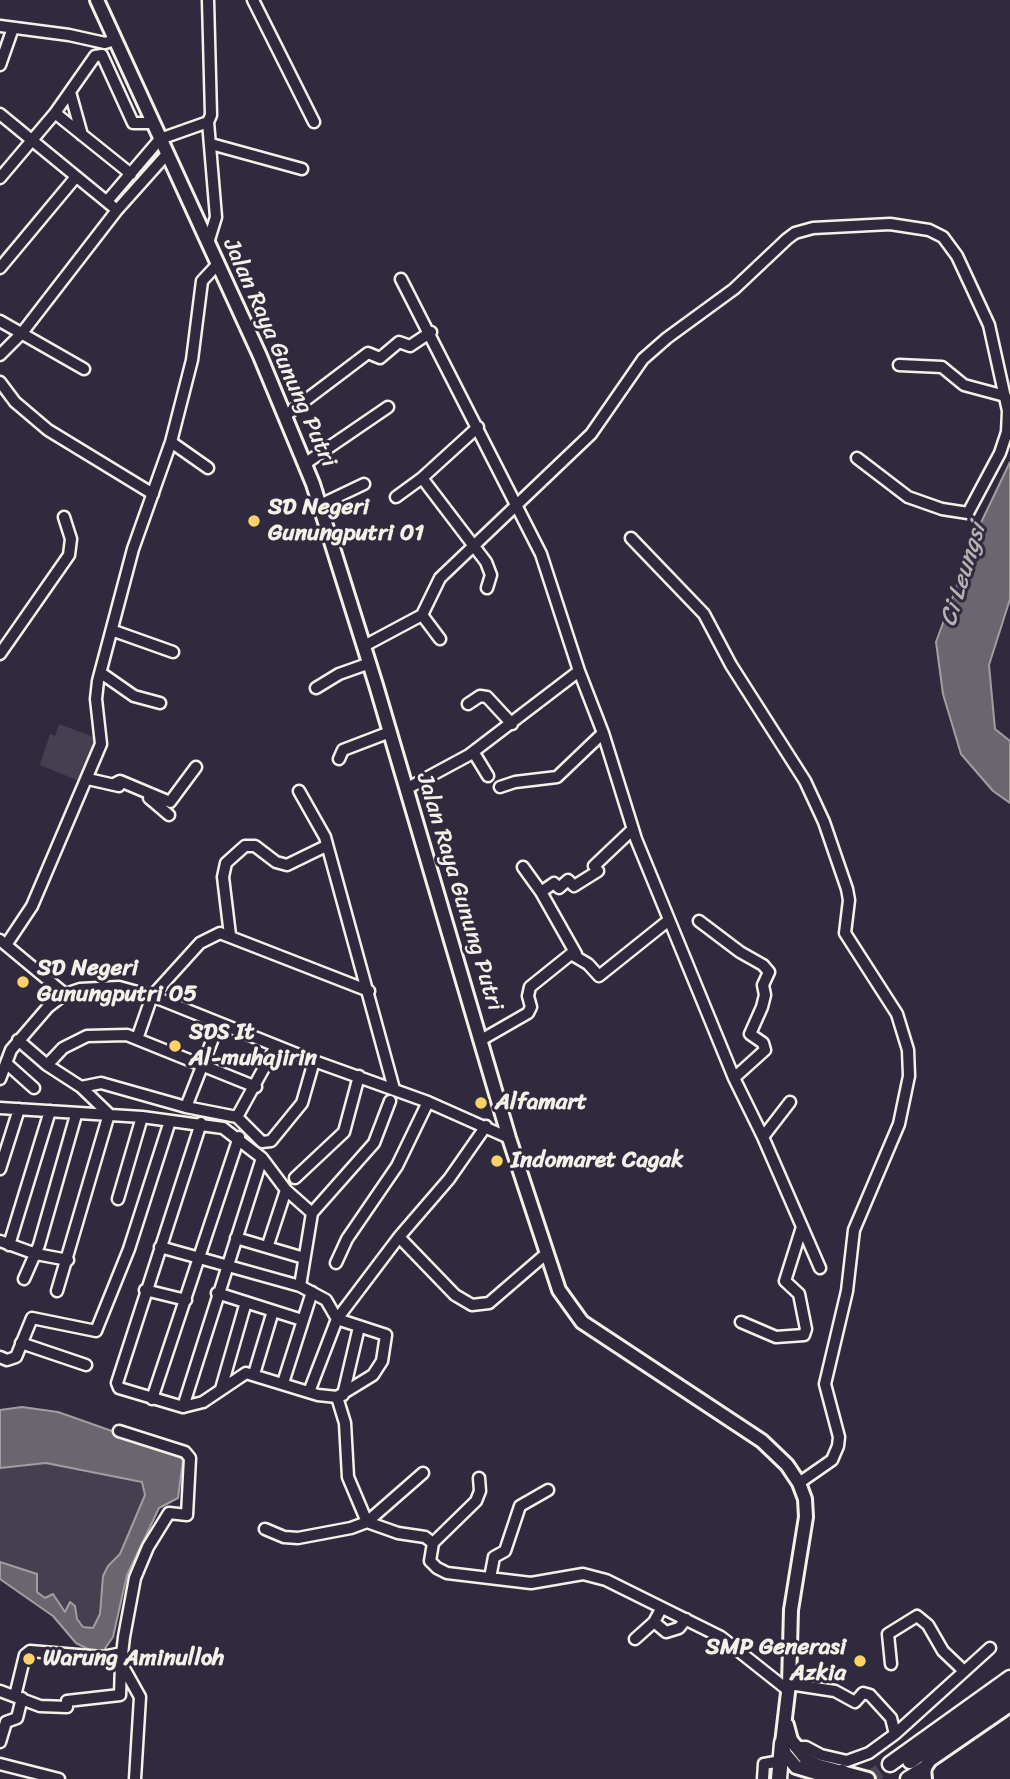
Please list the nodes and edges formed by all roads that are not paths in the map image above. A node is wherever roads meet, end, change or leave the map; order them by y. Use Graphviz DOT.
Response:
graph roads {
  1 [pos="208,0"];
  2 [pos="253,0"];
  3 [pos="96,1"];
  4 [pos="0,26"];
  5 [pos="13,28"];
  6 [pos="119,48"];
  7 [pos="104,60"];
  8 [pos="0,65"];
  9 [pos="70,92"];
  10 [pos="55,113"];
  11 [pos="0,114"];
  12 [pos="208,122"];
  13 [pos="314,122"];
  14 [pos="152,123"];
  15 [pos="82,136"];
  16 [pos="160,139"];
  17 [pos="31,140"];
  18 [pos="211,144"];
  19 [pos="167,154"];
  20 [pos="302,169"];
  21 [pos="131,174"];
  22 [pos="0,178"];
  23 [pos="75,178"];
  24 [pos="107,200"];
  25 [pos="117,210"];
  26 [pos="208,243"];
  27 [pos="216,266"];
  28 [pos="0,268"];
  29 [pos="401,279"];
  30 [pos="0,321"];
  31 [pos="431,332"];
  32 [pos="22,333"];
  33 [pos="0,355"];
  34 [pos="899,365"];
  35 [pos="84,369"];
  36 [pos="0,382"];
  37 [pos="1005,396"];
  38 [pos="388,407"];
  39 [pos="286,415"];
  40 [pos="478,427"];
  41 [pos="171,442"];
  42 [pos="858,458"];
  43 [pos="306,463"];
  44 [pos="208,468"];
  45 [pos="422,478"];
  46 [pos="364,484"];
  47 [pos="153,494"];
  48 [pos="396,497"];
  49 [pos="320,505"];
  50 [pos="515,506"];
  51 [pos="64,517"];
  52 [pos="631,538"];
  53 [pos="473,545"];
  54 [pos="487,588"];
  55 [pos="422,615"];
  56 [pos="114,631"];
  57 [pos="440,639"];
  58 [pos="365,646"];
  59 [pos="173,652"];
  60 [pos="0,654"];
  61 [pos="370,663"];
  62 [pos="579,671"];
  63 [pos="101,673"];
  64 [pos="316,688"];
  65 [pos="160,702"];
  66 [pos="468,704"];
  67 [pos="512,724"];
  68 [pos="390,732"];
  69 [pos="603,733"];
  70 [pos="474,752"];
  71 [pos="339,759"];
  72 [pos="197,767"];
  73 [pos="488,776"];
  74 [pos="88,779"];
  75 [pos="114,784"];
  76 [pos="500,787"];
  77 [pos="406,789"];
  78 [pos="299,791"];
  79 [pos="169,815"];
  80 [pos="633,830"];
  81 [pos="326,846"];
  82 [pos="523,867"];
  83 [pos="541,892"];
  84 [pos="669,920"];
  85 [pos="699,921"];
  86 [pos="230,935"];
  87 [pos="3,943"];
  88 [pos="576,954"];
  89 [pos="369,991"];
  90 [pos="65,994"];
  91 [pos="152,996"];
  92 [pos="219,1023"];
  93 [pos="137,1039"];
  94 [pos="18,1040"];
  95 [pos="481,1040"];
  96 [pos="276,1046"];
  97 [pos="314,1061"];
  98 [pos="6,1063"];
  99 [pos="202,1064"];
  100 [pos="47,1065"];
  101 [pos="359,1076"];
  102 [pos="734,1078"];
  103 [pos="0,1079"];
  104 [pos="81,1087"];
  105 [pos="256,1087"];
  106 [pos="34,1088"];
  107 [pos="394,1089"];
  108 [pos="390,1101"];
  109 [pos="428,1102"];
  110 [pos="790,1102"];
  111 [pos="186,1107"];
  112 [pos="0,1108"];
  113 [pos="19,1109"];
  114 [pos="50,1111"];
  115 [pos="109,1114"];
  116 [pos="76,1115"];
  117 [pos="142,1117"];
  118 [pos="237,1117"];
  119 [pos="170,1121"];
  120 [pos="201,1123"];
  121 [pos="486,1126"];
  122 [pos="239,1137"];
  123 [pos="763,1137"];
  124 [pos="509,1138"];
  125 [pos="262,1158"];
  126 [pos="0,1169"];
  127 [pos="295,1178"];
  128 [pos="286,1190"];
  129 [pos="118,1199"];
  130 [pos="312,1213"];
  131 [pos="802,1227"];
  132 [pos="399,1237"];
  133 [pos="236,1238"];
  134 [pos="5,1243"];
  135 [pos="268,1245"];
  136 [pos="160,1247"];
  137 [pos="547,1253"];
  138 [pos="36,1254"];
  139 [pos="200,1258"];
  140 [pos="304,1258"];
  141 [pos="68,1260"];
  142 [pos="227,1263"];
  143 [pos="336,1264"];
  144 [pos="820,1268"];
  145 [pos="24,1279"];
  146 [pos="300,1286"];
  147 [pos="145,1290"];
  148 [pos="57,1291"];
  149 [pos="217,1293"];
  150 [pos="313,1293"];
  151 [pos="186,1300"];
  152 [pos="246,1302"];
  153 [pos="273,1311"];
  154 [pos="337,1319"];
  155 [pos="302,1320"];
  156 [pos="741,1322"];
  157 [pos="359,1327"];
  158 [pos="21,1343"];
  159 [pos="0,1357"];
  160 [pos="86,1365"];
  161 [pos="254,1374"];
  162 [pos="283,1383"];
  163 [pos="220,1389"];
  164 [pos="309,1392"];
  165 [pos="340,1396"];
  166 [pos="152,1399"];
  167 [pos="183,1407"];
  168 [pos="119,1431"];
  169 [pos="423,1474"];
  170 [pos="479,1478"];
  171 [pos="799,1483"];
  172 [pos="548,1490"];
  173 [pos="367,1522"];
  174 [pos="265,1529"];
  175 [pos="433,1543"];
  176 [pos="491,1577"];
  177 [pos="661,1609"];
  178 [pos="686,1619"];
  179 [pos="654,1622"];
  180 [pos="635,1639"];
  181 [pos="990,1648"];
  182 [pos="122,1658"];
  183 [pos="891,1664"];
  184 [pos="964,1671"];
  185 [pos="1010,1678"];
  186 [pos="789,1688"];
  187 [pos="0,1691"];
  188 [pos="1010,1692"];
  189 [pos="19,1697"];
  190 [pos="1010,1705"];
  191 [pos="895,1734"];
  192 [pos="0,1742"];
  193 [pos="789,1745"];
  194 [pos="781,1761"];
  195 [pos="0,1764"];
  196 [pos="898,1771"];
  197 [pos="925,1774"];
  198 [pos="836,1777"];
  199 [pos="59,1779"];
  200 [pos="135,1779"];
  201 [pos="763,1779"];
  202 [pos="779,1779"];
  203 [pos="868,1779"];
  1 -- 12 [label="street"];
  2 -- 13 [label="street"];
  3 -- 6 [label="main road, Jalan Raya Gunung Putri"];
  4 -- 5 [label="street"];
  5 -- 6 [label="street"];
  5 -- 8 [label="street"];
  6 -- 7 [label="street"];
  6 -- 14 [label="main road, Jalan Raya Gunung Putri"];
  7 -- 9 [label="street"];
  7 -- 14 [label="street"];
  9 -- 10 [label="street"];
  9 -- 15 [label="street"];
  10 -- 15 [label="street"];
  10 -- 17 [label="street"];
  11 -- 17 [label="street"];
  12 -- 16 [label="street"];
  12 -- 18 [label="street"];
  14 -- 16 [label="main road, Jalan Raya Gunung Putri"];
  15 -- 21 [label="street"];
  16 -- 19 [label="main road, Jalan Raya Gunung Putri"];
  16 -- 21 [label="street"];
  17 -- 22 [label="street"];
  17 -- 23 [label="street"];
  18 -- 20 [label="street"];
  18 -- 26 [label="street"];
  19 -- 25 [label="street"];
  19 -- 26 [label="main road, Jalan Raya Gunung Putri"];
  21 -- 24 [label="street"];
  23 -- 24 [label="street"];
  23 -- 28 [label="street"];
  24 -- 25 [label="street"];
  25 -- 32 [label="street"];
  26 -- 27 [label="main road, Jalan Raya Gunung Putri"];
  27 -- 39 [label="main road, Jalan Raya Gunung Putri"];
  27 -- 41 [label="street"];
  29 -- 31 [label="street"];
  30 -- 32 [label="street"];
  31 -- 39 [label="street"];
  31 -- 40 [label="street"];
  32 -- 33 [label="street"];
  32 -- 35 [label="street"];
  34 -- 37 [label="street"];
  36 -- 47 [label="street"];
  37 -- 42 [label="street"];
  37 -- 50 [label="street"];
  38 -- 43 [label="street"];
  39 -- 43 [label="main road, Jalan Raya Gunung Putri"];
  40 -- 45 [label="street"];
  40 -- 50 [label="street"];
  41 -- 44 [label="street"];
  41 -- 47 [label="street"];
  43 -- 49 [label="main road, Jalan Raya Gunung Putri"];
  45 -- 48 [label="street"];
  45 -- 53 [label="street"];
  46 -- 49 [label="street"];
  47 -- 56 [label="street"];
  49 -- 58 [label="main road, Jalan Raya Gunung Putri"];
  50 -- 53 [label="street"];
  50 -- 62 [label="street"];
  51 -- 60 [label="street"];
  52 -- 171 [label="street"];
  53 -- 54 [label="street"];
  53 -- 55 [label="street"];
  55 -- 57 [label="street"];
  55 -- 58 [label="street"];
  56 -- 59 [label="street"];
  56 -- 63 [label="street"];
  58 -- 61 [label="main road, Jalan Raya Gunung Putri"];
  61 -- 64 [label="street"];
  61 -- 68 [label="main road, Jalan Raya Gunung Putri"];
  62 -- 67 [label="street"];
  62 -- 69 [label="street"];
  63 -- 65 [label="street"];
  63 -- 74 [label="street"];
  66 -- 67 [label="street"];
  67 -- 70 [label="street"];
  68 -- 71 [label="street"];
  68 -- 77 [label="main road, Jalan Raya Gunung Putri"];
  69 -- 76 [label="street"];
  69 -- 80 [label="street"];
  70 -- 73 [label="street"];
  70 -- 77 [label="street"];
  72 -- 75 [label="street"];
  74 -- 75 [label="street"];
  74 -- 87 [label="street"];
  75 -- 79 [label="street"];
  77 -- 95 [label="main road, Jalan Raya Gunung Putri"];
  78 -- 81 [label="street"];
  80 -- 83 [label="street"];
  80 -- 84 [label="street"];
  81 -- 86 [label="street"];
  81 -- 89 [label="street"];
  82 -- 83 [label="street"];
  83 -- 88 [label="street"];
  84 -- 88 [label="street"];
  84 -- 102 [label="street"];
  85 -- 102 [label="street"];
  86 -- 89 [label="street"];
  86 -- 91 [label="street"];
  87 -- 90 [label="street"];
  88 -- 95 [label="street"];
  89 -- 107 [label="street"];
  90 -- 91 [label="street"];
  90 -- 94 [label="street"];
  91 -- 92 [label="street"];
  91 -- 93 [label="street"];
  92 -- 96 [label="street"];
  92 -- 99 [label="street"];
  93 -- 99 [label="street"];
  93 -- 100 [label="street"];
  94 -- 98 [label="street"];
  94 -- 100 [label="street"];
  95 -- 124 [label="main road, Jalan Raya Gunung Putri"];
  96 -- 97 [label="street"];
  96 -- 105 [label="street"];
  97 -- 101 [label="street"];
  97 -- 118 [label="street"];
  98 -- 103 [label="street"];
  98 -- 106 [label="street"];
  99 -- 105 [label="street"];
  99 -- 111 [label="street"];
  100 -- 104 [label="street"];
  101 -- 107 [label="street"];
  101 -- 127 [label="street"];
  102 -- 123 [label="street"];
  104 -- 111 [label="street"];
  104 -- 115 [label="street"];
  105 -- 118 [label="street"];
  107 -- 109 [label="street"];
  108 -- 130 [label="street"];
  109 -- 121 [label="street"];
  109 -- 143 [label="street"];
  110 -- 123 [label="street"];
  111 -- 118 [label="street"];
  112 -- 113 [label="street"];
  113 -- 114 [label="street"];
  113 -- 126 [label="street"];
  114 -- 116 [label="street"];
  114 -- 134 [label="street"];
  115 -- 116 [label="street"];
  115 -- 117 [label="street"];
  115 -- 141 [label="street"];
  116 -- 138 [label="street"];
  117 -- 119 [label="street"];
  117 -- 129 [label="street"];
  119 -- 120 [label="street"];
  119 -- 158 [label="street"];
  120 -- 122 [label="street"];
  120 -- 136 [label="street"];
  121 -- 124 [label="street"];
  121 -- 132 [label="street"];
  122 -- 125 [label="street"];
  122 -- 139 [label="street"];
  123 -- 131 [label="street"];
  124 -- 137 [label="main road, Jalan Raya Gunung Putri"];
  125 -- 128 [label="street"];
  125 -- 133 [label="street"];
  128 -- 130 [label="street"];
  128 -- 135 [label="street"];
  130 -- 140 [label="street"];
  131 -- 144 [label="street"];
  131 -- 156 [label="street"];
  132 -- 137 [label="street"];
  132 -- 154 [label="street"];
  133 -- 135 [label="street"];
  133 -- 142 [label="street"];
  134 -- 138 [label="street"];
  135 -- 140 [label="street"];
  136 -- 139 [label="street"];
  136 -- 147 [label="street"];
  137 -- 171 [label="main road, Jalan Raya Gunung Putri"];
  138 -- 141 [label="street"];
  138 -- 145 [label="street"];
  139 -- 142 [label="street"];
  139 -- 151 [label="street"];
  140 -- 146 [label="street"];
  141 -- 148 [label="street"];
  142 -- 146 [label="street"];
  142 -- 149 [label="street"];
  146 -- 150 [label="street"];
  147 -- 151 [label="street"];
  147 -- 166 [label="street"];
  149 -- 152 [label="street"];
  149 -- 167 [label="street"];
  150 -- 154 [label="street"];
  150 -- 155 [label="street"];
  151 -- 166 [label="street"];
  152 -- 153 [label="street"];
  152 -- 163 [label="street"];
  153 -- 155 [label="street"];
  153 -- 161 [label="street"];
  154 -- 157 [label="street"];
  154 -- 164 [label="street"];
  155 -- 162 [label="street"];
  157 -- 165 [label="street"];
  157 -- 165 [label="street"];
  158 -- 159 [label="street"];
  158 -- 160 [label="street"];
  161 -- 162 [label="street"];
  161 -- 163 [label="street"];
  162 -- 164 [label="street"];
  163 -- 167 [label="street"];
  164 -- 165 [label="street"];
  165 -- 173 [label="street"];
  166 -- 167 [label="street"];
  168 -- 182 [label="street"];
  169 -- 173 [label="street"];
  170 -- 175 [label="street"];
  171 -- 186 [label="main road, Jalan Raya Gunung Putri"];
  172 -- 176 [label="street"];
  173 -- 174 [label="street"];
  173 -- 175 [label="street"];
  175 -- 176 [label="street"];
  176 -- 177 [label="street"];
  177 -- 178 [label="street"];
  177 -- 179 [label="street"];
  178 -- 179 [label="street"];
  178 -- 186 [label="street"];
  179 -- 180 [label="street"];
  181 -- 184 [label="street"];
  182 -- 189 [label="street"];
  182 -- 189 [label="street"];
  182 -- 200 [label="street"];
  183 -- 184 [label="street"];
  184 -- 191 [label="street"];
  185 -- 196 [label="highway"];
  186 -- 191 [label="street"];
  186 -- 193 [label="main road, Jalan Raya Gunung Putri"];
  187 -- 189 [label="street"];
  188 -- 196 [label="highway"];
  189 -- 192 [label="street"];
  190 -- 197 [label="main road"];
  191 -- 193 [label="street"];
  193 -- 194 [label="highway"];
  193 -- 198 [label="main road"];
  194 -- 201 [label="street"];
  194 -- 202 [label="highway"];
  195 -- 199 [label="street"];
  196 -- 197 [label="highway"];
  198 -- 203 [label="main road"];
}
